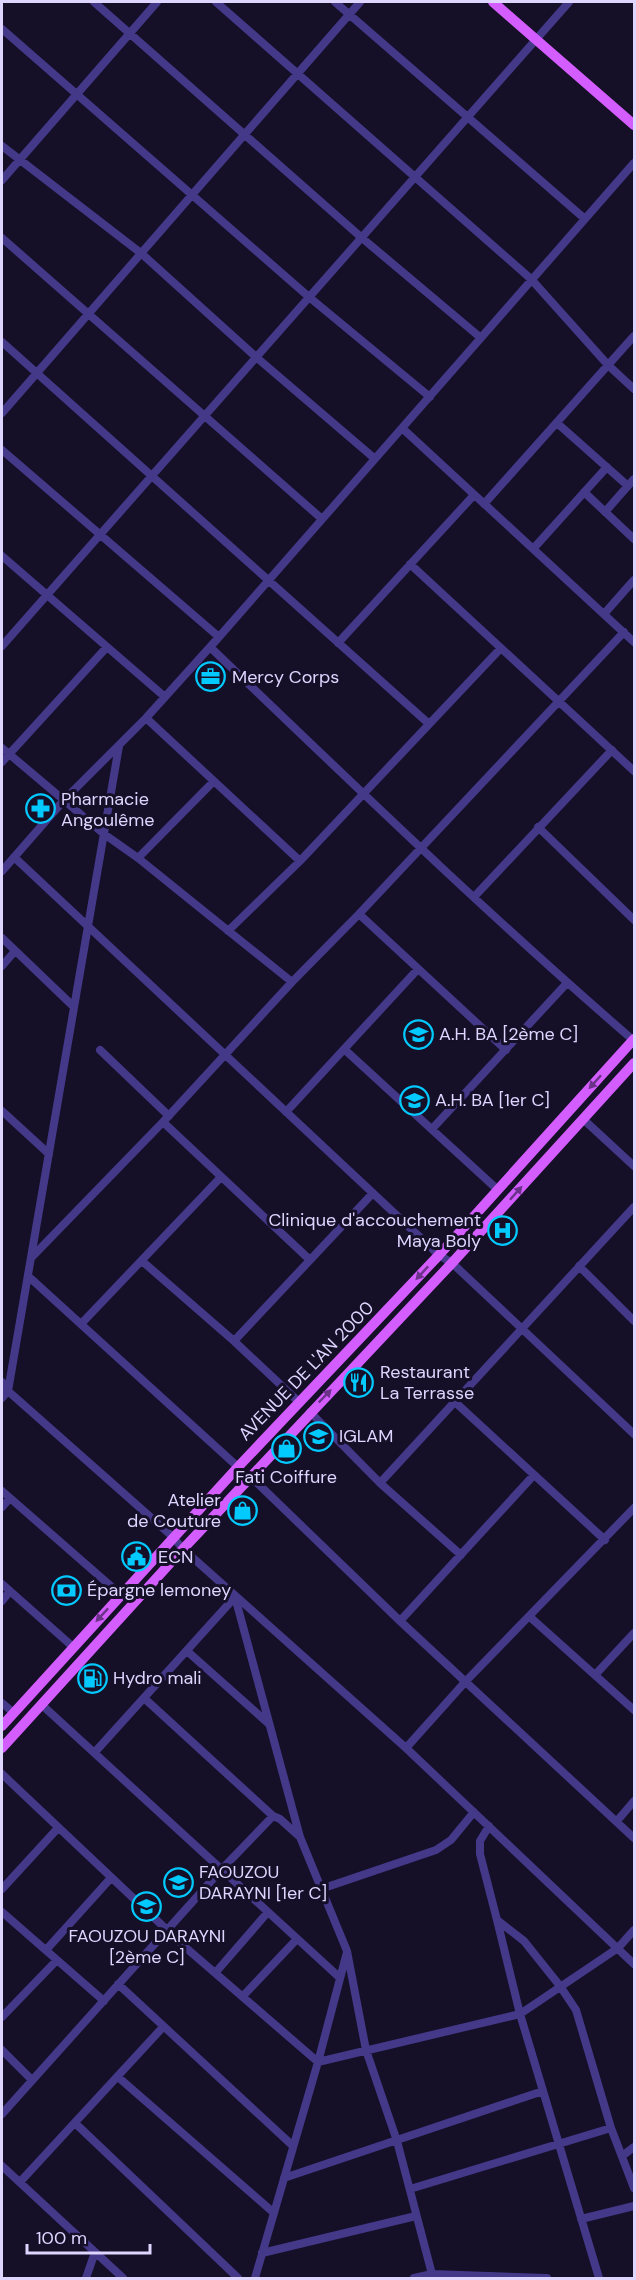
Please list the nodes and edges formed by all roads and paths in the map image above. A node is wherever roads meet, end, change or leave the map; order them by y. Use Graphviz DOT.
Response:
graph roads {
  1 [pos="93,2"];
  2 [pos="157,2"];
  3 [pos="216,2"];
  4 [pos="335,2"];
  5 [pos="360,2"];
  6 [pos="493,2"];
  7 [pos="569,2"];
  8 [pos="349,14"];
  9 [pos="2,29"];
  10 [pos="130,33"];
  11 [pos="536,39"];
  12 [pos="298,73"];
  13 [pos="77,94"];
  14 [pos="467,118"];
  15 [pos="634,124"];
  16 [pos="244,135"];
  17 [pos="2,146"];
  18 [pos="19,160"];
  19 [pos="634,163"];
  20 [pos="415,177"];
  21 [pos="2,180"];
  22 [pos="192,195"];
  23 [pos="585,219"];
  24 [pos="2,238"];
  25 [pos="362,238"];
  26 [pos="142,254"];
  27 [pos="531,279"];
  28 [pos="309,297"];
  29 [pos="88,314"];
  30 [pos="634,336"];
  31 [pos="481,338"];
  32 [pos="2,342"];
  33 [pos="256,357"];
  34 [pos="609,365"];
  35 [pos="37,373"];
  36 [pos="634,388"];
  37 [pos="430,397"];
  38 [pos="2,413"];
  39 [pos="205,416"];
  40 [pos="556,423"];
  41 [pos="402,428"];
  42 [pos="2,450"];
  43 [pos="374,458"];
  44 [pos="607,467"];
  45 [pos="152,476"];
  46 [pos="631,483"];
  47 [pos="584,492"];
  48 [pos="474,495"];
  49 [pos="484,504"];
  50 [pos="605,512"];
  51 [pos="322,519"];
  52 [pos="99,536"];
  53 [pos="634,539"];
  54 [pos="533,549"];
  55 [pos="2,556"];
  56 [pos="410,564"];
  57 [pos="268,579"];
  58 [pos="634,580"];
  59 [pos="47,596"];
  60 [pos="604,614"];
  61 [pos="624,632"];
  62 [pos="219,637"];
  63 [pos="634,642"];
  64 [pos="338,643"];
  65 [pos="2,646"];
  66 [pos="210,647"];
  67 [pos="106,648"];
  68 [pos="501,648"];
  69 [pos="165,697"];
  70 [pos="559,702"];
  71 [pos="146,718"];
  72 [pos="428,723"];
  73 [pos="119,746"];
  74 [pos="612,750"];
  75 [pos="5,751"];
  76 [pos="2,762"];
  77 [pos="634,771"];
  78 [pos="213,782"];
  79 [pos="363,794"];
  80 [pos="65,800"];
  81 [pos="538,827"];
  82 [pos="104,834"];
  83 [pos="421,848"];
  84 [pos="14,857"];
  85 [pos="138,858"];
  86 [pos="300,861"];
  87 [pos="2,871"];
  88 [pos="474,897"];
  89 [pos="359,914"];
  90 [pos="634,918"];
  91 [pos="88,926"];
  92 [pos="228,931"];
  93 [pos="2,938"];
  94 [pos="15,951"];
  95 [pos="2,966"];
  96 [pos="418,969"];
  97 [pos="292,982"];
  98 [pos="567,983"];
  99 [pos="74,1007"];
  100 [pos="634,1039"];
  101 [pos="344,1049"];
  102 [pos="100,1050"];
  103 [pos="506,1050"];
  104 [pos="226,1055"];
  105 [pos="634,1063"];
  106 [pos="2,1111"];
  107 [pos="286,1112"];
  108 [pos="166,1119"];
  109 [pos="584,1119"];
  110 [pos="432,1129"];
  111 [pos="49,1154"];
  112 [pos="634,1166"];
  113 [pos="221,1177"];
  114 [pos="498,1190"];
  115 [pos="373,1193"];
  116 [pos="634,1207"];
  117 [pos="439,1255"];
  118 [pos="31,1258"];
  119 [pos="310,1260"];
  120 [pos="142,1261"];
  121 [pos="452,1263"];
  122 [pos="579,1266"];
  123 [pos="28,1276"];
  124 [pos="634,1321"];
  125 [pos="81,1324"];
  126 [pos="522,1328"];
  127 [pos="234,1341"];
  128 [pos="2,1382"];
  129 [pos="5,1395"];
  130 [pos="455,1402"];
  131 [pos="300,1403"];
  132 [pos="310,1412"];
  133 [pos="634,1434"];
  134 [pos="238,1467"];
  135 [pos="533,1476"];
  136 [pos="251,1477"];
  137 [pos="380,1483"];
  138 [pos="2,1491"];
  139 [pos="10,1498"];
  140 [pos="2,1507"];
  141 [pos="634,1508"];
  142 [pos="173,1537"];
  143 [pos="605,1540"];
  144 [pos="183,1549"];
  145 [pos="460,1555"];
  146 [pos="2,1584"];
  147 [pos="10,1591"];
  148 [pos="121,1595"];
  149 [pos="235,1597"];
  150 [pos="2,1601"];
  151 [pos="530,1617"];
  152 [pos="400,1621"];
  153 [pos="634,1633"];
  154 [pos="72,1646"];
  155 [pos="187,1651"];
  156 [pos="595,1675"];
  157 [pos="466,1681"];
  158 [pos="144,1698"];
  159 [pos="2,1703"];
  160 [pos="42,1705"];
  161 [pos="634,1710"];
  162 [pos="14,1713"];
  163 [pos="270,1725"];
  164 [pos="2,1726"];
  165 [pos="2,1748"];
  166 [pos="406,1748"];
  167 [pos="95,1752"];
  168 [pos="2,1774"];
  169 [pos="634,1801"];
  170 [pos="474,1812"];
  171 [pos="273,1816"];
  172 [pos="617,1821"];
  173 [pos="489,1826"];
  174 [pos="58,1828"];
  175 [pos="300,1837"];
  176 [pos="634,1838"];
  177 [pos="221,1870"];
  178 [pos="110,1879"];
  179 [pos="321,1888"];
  180 [pos="2,1889"];
  181 [pos="268,1911"];
  182 [pos="2,1912"];
  183 [pos="497,1920"];
  184 [pos="167,1930"];
  185 [pos="634,1930"];
  186 [pos="297,1939"];
  187 [pos="618,1948"];
  188 [pos="46,1950"];
  189 [pos="347,1951"];
  190 [pos="57,1960"];
  191 [pos="634,1964"];
  192 [pos="216,1972"];
  193 [pos="339,1977"];
  194 [pos="118,1984"];
  195 [pos="561,1986"];
  196 [pos="243,1996"];
  197 [pos="104,2001"];
  198 [pos="520,2014"];
  199 [pos="2,2018"];
  200 [pos="163,2027"];
  201 [pos="2,2050"];
  202 [pos="366,2050"];
  203 [pos="318,2062"];
  204 [pos="118,2076"];
  205 [pos="32,2080"];
  206 [pos="543,2091"];
  207 [pos="2,2114"];
  208 [pos="75,2123"];
  209 [pos="611,2128"];
  210 [pos="397,2141"];
  211 [pos="559,2144"];
  212 [pos="293,2146"];
  213 [pos="634,2147"];
  214 [pos="622,2156"];
  215 [pos="2,2166"];
  216 [pos="284,2178"];
  217 [pos="20,2182"];
  218 [pos="634,2188"];
  219 [pos="410,2189"];
  220 [pos="634,2206"];
  221 [pos="274,2213"];
  222 [pos="416,2216"];
  223 [pos="581,2219"];
  224 [pos="95,2252"];
  225 [pos="262,2253"];
  226 [pos="432,2276"];
  227 [pos="86,2278"];
  228 [pos="123,2278"];
  229 [pos="238,2278"];
  230 [pos="255,2278"];
  231 [pos="414,2278"];
  232 [pos="540,2278"];
  233 [pos="547,2278"];
  234 [pos="599,2278"];
  1 -- 10 [label="street"];
  2 -- 10 [label="street"];
  3 -- 12 [label="street"];
  4 -- 8 [label="street"];
  5 -- 8 [label="street"];
  6 -- 11 [label="main road"];
  7 -- 11 [label="street"];
  8 -- 12 [label="street"];
  8 -- 14 [label="street"];
  9 -- 13 [label="street"];
  10 -- 13 [label="street"];
  10 -- 16 [label="street"];
  11 -- 14 [label="street"];
  11 -- 15 [label="main road"];
  12 -- 16 [label="street"];
  12 -- 20 [label="street"];
  13 -- 18 [label="street"];
  13 -- 22 [label="street"];
  14 -- 20 [label="street"];
  14 -- 23 [label="street"];
  16 -- 22 [label="street"];
  16 -- 25 [label="street"];
  17 -- 18 [label="street"];
  18 -- 21 [label="street"];
  18 -- 26 [label="street"];
  19 -- 23 [label="street"];
  20 -- 25 [label="street"];
  20 -- 27 [label="street"];
  22 -- 26 [label="street"];
  22 -- 28 [label="street"];
  23 -- 27 [label="street"];
  24 -- 29 [label="street"];
  25 -- 28 [label="street"];
  25 -- 31 [label="street"];
  26 -- 29 [label="street"];
  26 -- 33 [label="street"];
  27 -- 31 [label="street"];
  27 -- 34 [label="street"];
  28 -- 33 [label="street"];
  28 -- 37 [label="street"];
  29 -- 35 [label="street"];
  29 -- 39 [label="street"];
  30 -- 34 [label="street"];
  31 -- 37 [label="street"];
  32 -- 35 [label="street"];
  33 -- 39 [label="street"];
  33 -- 43 [label="street"];
  34 -- 36 [label="street"];
  34 -- 40 [label="street"];
  35 -- 38 [label="street"];
  35 -- 45 [label="street"];
  37 -- 41 [label="street"];
  39 -- 45 [label="street"];
  39 -- 51 [label="street"];
  40 -- 44 [label="street"];
  40 -- 49 [label="street"];
  41 -- 43 [label="street"];
  41 -- 48 [label="street"];
  42 -- 52 [label="street"];
  43 -- 51 [label="street"];
  44 -- 46 [label="street"];
  44 -- 47 [label="street"];
  45 -- 52 [label="street"];
  45 -- 57 [label="street"];
  46 -- 50 [label="street"];
  47 -- 50 [label="street"];
  47 -- 54 [label="street"];
  48 -- 49 [label="street"];
  48 -- 56 [label="street"];
  49 -- 54 [label="street"];
  50 -- 53 [label="street"];
  51 -- 57 [label="street"];
  52 -- 59 [label="street"];
  52 -- 62 [label="street"];
  54 -- 60 [label="street"];
  55 -- 59 [label="street"];
  56 -- 64 [label="street"];
  56 -- 68 [label="street"];
  57 -- 62 [label="street"];
  57 -- 64 [label="street"];
  58 -- 60 [label="street"];
  59 -- 65 [label="street"];
  59 -- 67 [label="street"];
  60 -- 61 [label="street"];
  61 -- 63 [label="street"];
  61 -- 70 [label="street"];
  62 -- 66 [label="street"];
  64 -- 72 [label="street"];
  66 -- 69 [label="street"];
  66 -- 79 [label="street"];
  67 -- 69 [label="street"];
  67 -- 75 [label="street"];
  68 -- 70 [label="street"];
  68 -- 72 [label="street"];
  69 -- 71 [label="street"];
  70 -- 74 [label="street"];
  70 -- 83 [label="street"];
  71 -- 73 [label="street"];
  71 -- 78 [label="street"];
  72 -- 79 [label="street"];
  73 -- 80 [label="street"];
  73 -- 82 [label="street"];
  74 -- 77 [label="street"];
  74 -- 81 [label="street"];
  75 -- 76 [label="street"];
  75 -- 80 [label="street"];
  78 -- 85 [label="street"];
  78 -- 86 [label="street"];
  79 -- 83 [label="street"];
  79 -- 86 [label="street"];
  80 -- 82 [label="street"];
  80 -- 84 [label="street"];
  81 -- 88 [label="street"];
  81 -- 90 [label="street"];
  82 -- 85 [label="street"];
  82 -- 91 [label="street"];
  83 -- 88 [label="street"];
  83 -- 89 [label="street"];
  84 -- 87 [label="street"];
  84 -- 91 [label="street"];
  85 -- 92 [label="street"];
  86 -- 92 [label="street"];
  88 -- 98 [label="street"];
  89 -- 96 [label="street"];
  89 -- 97 [label="street"];
  91 -- 99 [label="street"];
  91 -- 104 [label="street"];
  92 -- 97 [label="street"];
  93 -- 94 [label="street"];
  94 -- 95 [label="street"];
  94 -- 99 [label="street"];
  96 -- 101 [label="street"];
  96 -- 103 [label="street"];
  97 -- 104 [label="street"];
  98 -- 100 [label="street"];
  98 -- 103 [label="street"];
  99 -- 111 [label="street"];
  100 -- 114 [label="main road, AVENUE DE L'AN 2000, one-way"];
  101 -- 107 [label="street"];
  101 -- 110 [label="street"];
  102 -- 108 [label="street"];
  103 -- 110 [label="street"];
  104 -- 107 [label="street"];
  104 -- 108 [label="street"];
  105 -- 109 [label="main road, AVENUE DE L'AN 2000"];
  106 -- 111 [label="street"];
  107 -- 115 [label="street"];
  108 -- 113 [label="street"];
  108 -- 118 [label="street"];
  109 -- 112 [label="street"];
  121 -- 109 [label="main road, AVENUE DE L'AN 2000, one-way"];
  110 -- 114 [label="street"];
  111 -- 118 [label="street"];
  113 -- 119 [label="street"];
  113 -- 120 [label="street"];
  114 -- 117 [label="main road, AVENUE DE L'AN 2000"];
  115 -- 117 [label="street"];
  115 -- 119 [label="street"];
  116 -- 122 [label="street"];
  117 -- 121 [label="street"];
  117 -- 131 [label="main road, AVENUE DE L'AN 2000, one-way"];
  118 -- 123 [label="street"];
  119 -- 127 [label="street"];
  120 -- 125 [label="street"];
  120 -- 127 [label="street"];
  121 -- 126 [label="street"];
  132 -- 121 [label="main road, AVENUE DE L'AN 2000, one-way"];
  122 -- 124 [label="street"];
  122 -- 126 [label="street"];
  123 -- 125 [label="street"];
  123 -- 129 [label="street"];
  125 -- 134 [label="street"];
  126 -- 130 [label="street"];
  126 -- 133 [label="street"];
  127 -- 131 [label="street"];
  128 -- 129 [label="street"];
  129 -- 142 [label="street"];
  130 -- 135 [label="street"];
  130 -- 137 [label="street"];
  131 -- 134 [label="main road, AVENUE DE L'AN 2000"];
  132 -- 136 [label="main road, AVENUE DE L'AN 2000"];
  132 -- 137 [label="street"];
  134 -- 142 [label="main road, AVENUE DE L'AN 2000"];
  135 -- 143 [label="street"];
  135 -- 145 [label="street"];
  136 -- 144 [label="main road, AVENUE DE L'AN 2000"];
  136 -- 152 [label="street"];
  137 -- 145 [label="street"];
  138 -- 139 [label="street"];
  139 -- 140 [label="street"];
  139 -- 148 [label="street"];
  141 -- 143 [label="street"];
  142 -- 144 [label="street"];
  142 -- 148 [label="main road, AVENUE DE L'AN 2000"];
  143 -- 151 [label="street"];
  144 -- 149 [label="street"];
  144 -- 160 [label="main road, AVENUE DE L'AN 2000"];
  145 -- 152 [label="street"];
  146 -- 147 [label="street"];
  147 -- 150 [label="street"];
  147 -- 154 [label="street"];
  148 -- 154 [label="main road, AVENUE DE L'AN 2000, one-way"];
  149 -- 155 [label="street"];
  149 -- 163 [label="street"];
  149 -- 166 [label="street"];
  151 -- 156 [label="street"];
  151 -- 157 [label="street"];
  152 -- 157 [label="street"];
  153 -- 156 [label="street"];
  154 -- 162 [label="main road, AVENUE DE L'AN 2000"];
  155 -- 158 [label="street"];
  155 -- 163 [label="street"];
  156 -- 161 [label="street"];
  157 -- 166 [label="street"];
  157 -- 172 [label="street"];
  158 -- 167 [label="street"];
  158 -- 171 [label="street"];
  159 -- 162 [label="street"];
  160 -- 165 [label="main road, AVENUE DE L'AN 2000"];
  160 -- 167 [label="street"];
  162 -- 164 [label="main road, AVENUE DE L'AN 2000"];
  163 -- 175 [label="street"];
  166 -- 170 [label="street"];
  167 -- 177 [label="street"];
  168 -- 174 [label="street"];
  169 -- 172 [label="street"];
  170 -- 173 [label="street"];
  170 -- 179 [label="street"];
  171 -- 175 [label="street"];
  171 -- 177 [label="street"];
  172 -- 176 [label="street"];
  173 -- 183 [label="street"];
  173 -- 187 [label="street"];
  174 -- 178 [label="street"];
  174 -- 180 [label="street"];
  175 -- 179 [label="street"];
  177 -- 181 [label="street"];
  177 -- 184 [label="street"];
  178 -- 184 [label="street"];
  178 -- 188 [label="street"];
  179 -- 189 [label="street"];
  181 -- 186 [label="street"];
  181 -- 192 [label="street"];
  182 -- 188 [label="street"];
  183 -- 195 [label="street"];
  183 -- 198 [label="street"];
  184 -- 192 [label="street"];
  184 -- 194 [label="street"];
  185 -- 187 [label="street"];
  186 -- 193 [label="street"];
  186 -- 196 [label="street"];
  187 -- 191 [label="street"];
  187 -- 195 [label="street"];
  188 -- 190 [label="street"];
  189 -- 193 [label="street"];
  189 -- 202 [label="street"];
  190 -- 197 [label="street"];
  190 -- 199 [label="street"];
  192 -- 196 [label="street"];
  193 -- 203 [label="street"];
  194 -- 197 [label="street"];
  194 -- 200 [label="street"];
  195 -- 198 [label="street"];
  195 -- 209 [label="street"];
  196 -- 203 [label="street"];
  197 -- 205 [label="street"];
  198 -- 202 [label="street"];
  198 -- 206 [label="street"];
  200 -- 204 [label="street"];
  200 -- 212 [label="street"];
  201 -- 205 [label="street"];
  202 -- 203 [label="street"];
  202 -- 210 [label="street"];
  203 -- 212 [label="street"];
  204 -- 208 [label="street"];
  204 -- 221 [label="street"];
  205 -- 207 [label="street"];
  206 -- 210 [label="street"];
  206 -- 211 [label="street"];
  208 -- 217 [label="street"];
  208 -- 229 [label="street"];
  209 -- 211 [label="street"];
  209 -- 214 [label="street"];
  210 -- 216 [label="street"];
  210 -- 219 [label="street"];
  211 -- 219 [label="street"];
  211 -- 223 [label="street"];
  212 -- 216 [label="street"];
  213 -- 214 [label="street"];
  214 -- 218 [label="street"];
  215 -- 217 [label="street"];
  216 -- 221 [label="street"];
  217 -- 224 [label="street"];
  219 -- 222 [label="street"];
  220 -- 223 [label="street"];
  221 -- 225 [label="street"];
  222 -- 225 [label="street"];
  222 -- 226 [label="street"];
  223 -- 234 [label="street"];
  224 -- 227 [label="street"];
  224 -- 228 [label="street"];
  225 -- 230 [label="street"];
  226 -- 231 [label="street"];
  226 -- 232 [label="street"];
  232 -- 233 [label="street"];
}
